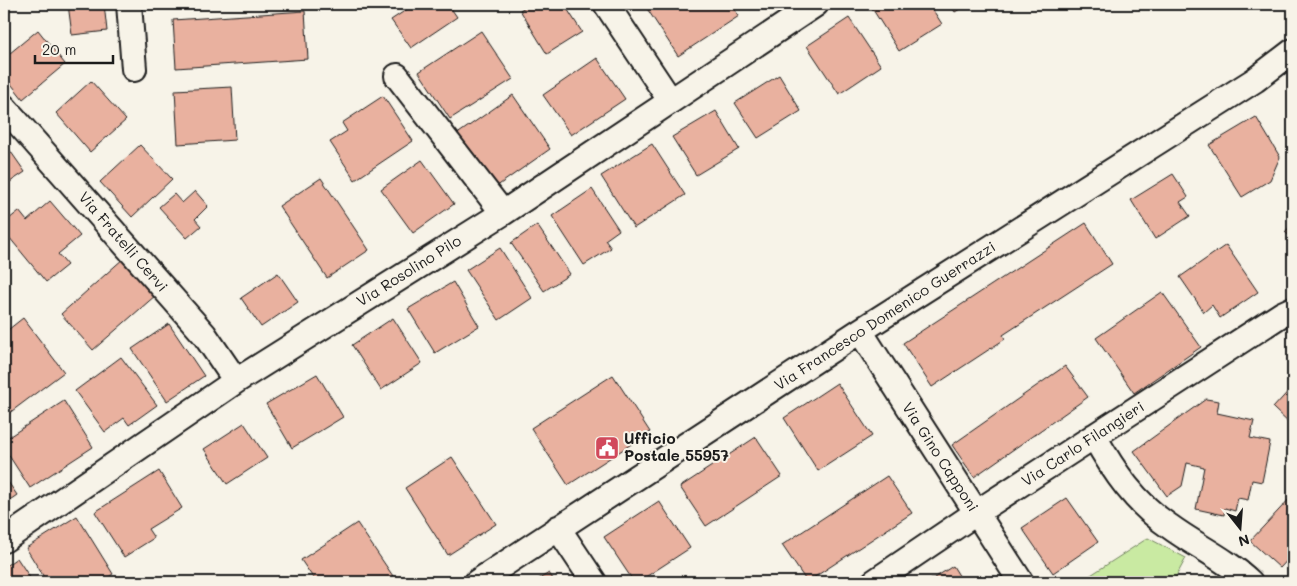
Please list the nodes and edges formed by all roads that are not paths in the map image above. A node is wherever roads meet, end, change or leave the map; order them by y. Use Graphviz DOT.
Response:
graph roads {
  1 [pos="129,4"];
  2 [pos="816,4"];
  3 [pos="612,6"];
  4 [pos="1293,51"];
  5 [pos="134,69"];
  6 [pos="397,76"];
  7 [pos="670,100"];
  8 [pos="4,107"];
  9 [pos="503,213"];
  10 [pos="1293,309"];
  11 [pos="860,331"];
  12 [pos="236,381"];
  13 [pos="1094,436"];
  14 [pos="976,513"];
  15 [pos="558,528"];
  16 [pos="4,540"];
  17 [pos="477,582"];
  18 [pos="594,582"];
  19 [pos="874,582"];
  20 [pos="1022,582"];
  21 [pos="1250,582"];
  1 -- 5 [label="street"];
  2 -- 7 [label="street, Via Rosolino Pilo"];
  3 -- 7 [label="street"];
  4 -- 11 [label="street, Via Francesco Domenico Guerrazzi"];
  6 -- 9 [label="street"];
  7 -- 9 [label="street, Via Rosolino Pilo"];
  8 -- 12 [label="street, Via Fratelli Cervi"];
  9 -- 12 [label="street, Via Rosolino Pilo"];
  10 -- 13 [label="street, Via Carlo Filangieri"];
  11 -- 14 [label="street, Via Gino Capponi"];
  11 -- 15 [label="street, Via Francesco Domenico Guerrazzi"];
  12 -- 16 [label="street, Via Rosolino Pilo"];
  13 -- 14 [label="street, Via Carlo Filangieri"];
  13 -- 21 [label="street"];
  14 -- 19 [label="street, Via Carlo Filangieri"];
  14 -- 20 [label="street, Via Gino Capponi"];
  15 -- 17 [label="street, Via Francesco Domenico Guerrazzi"];
  15 -- 18 [label="street"];
}
